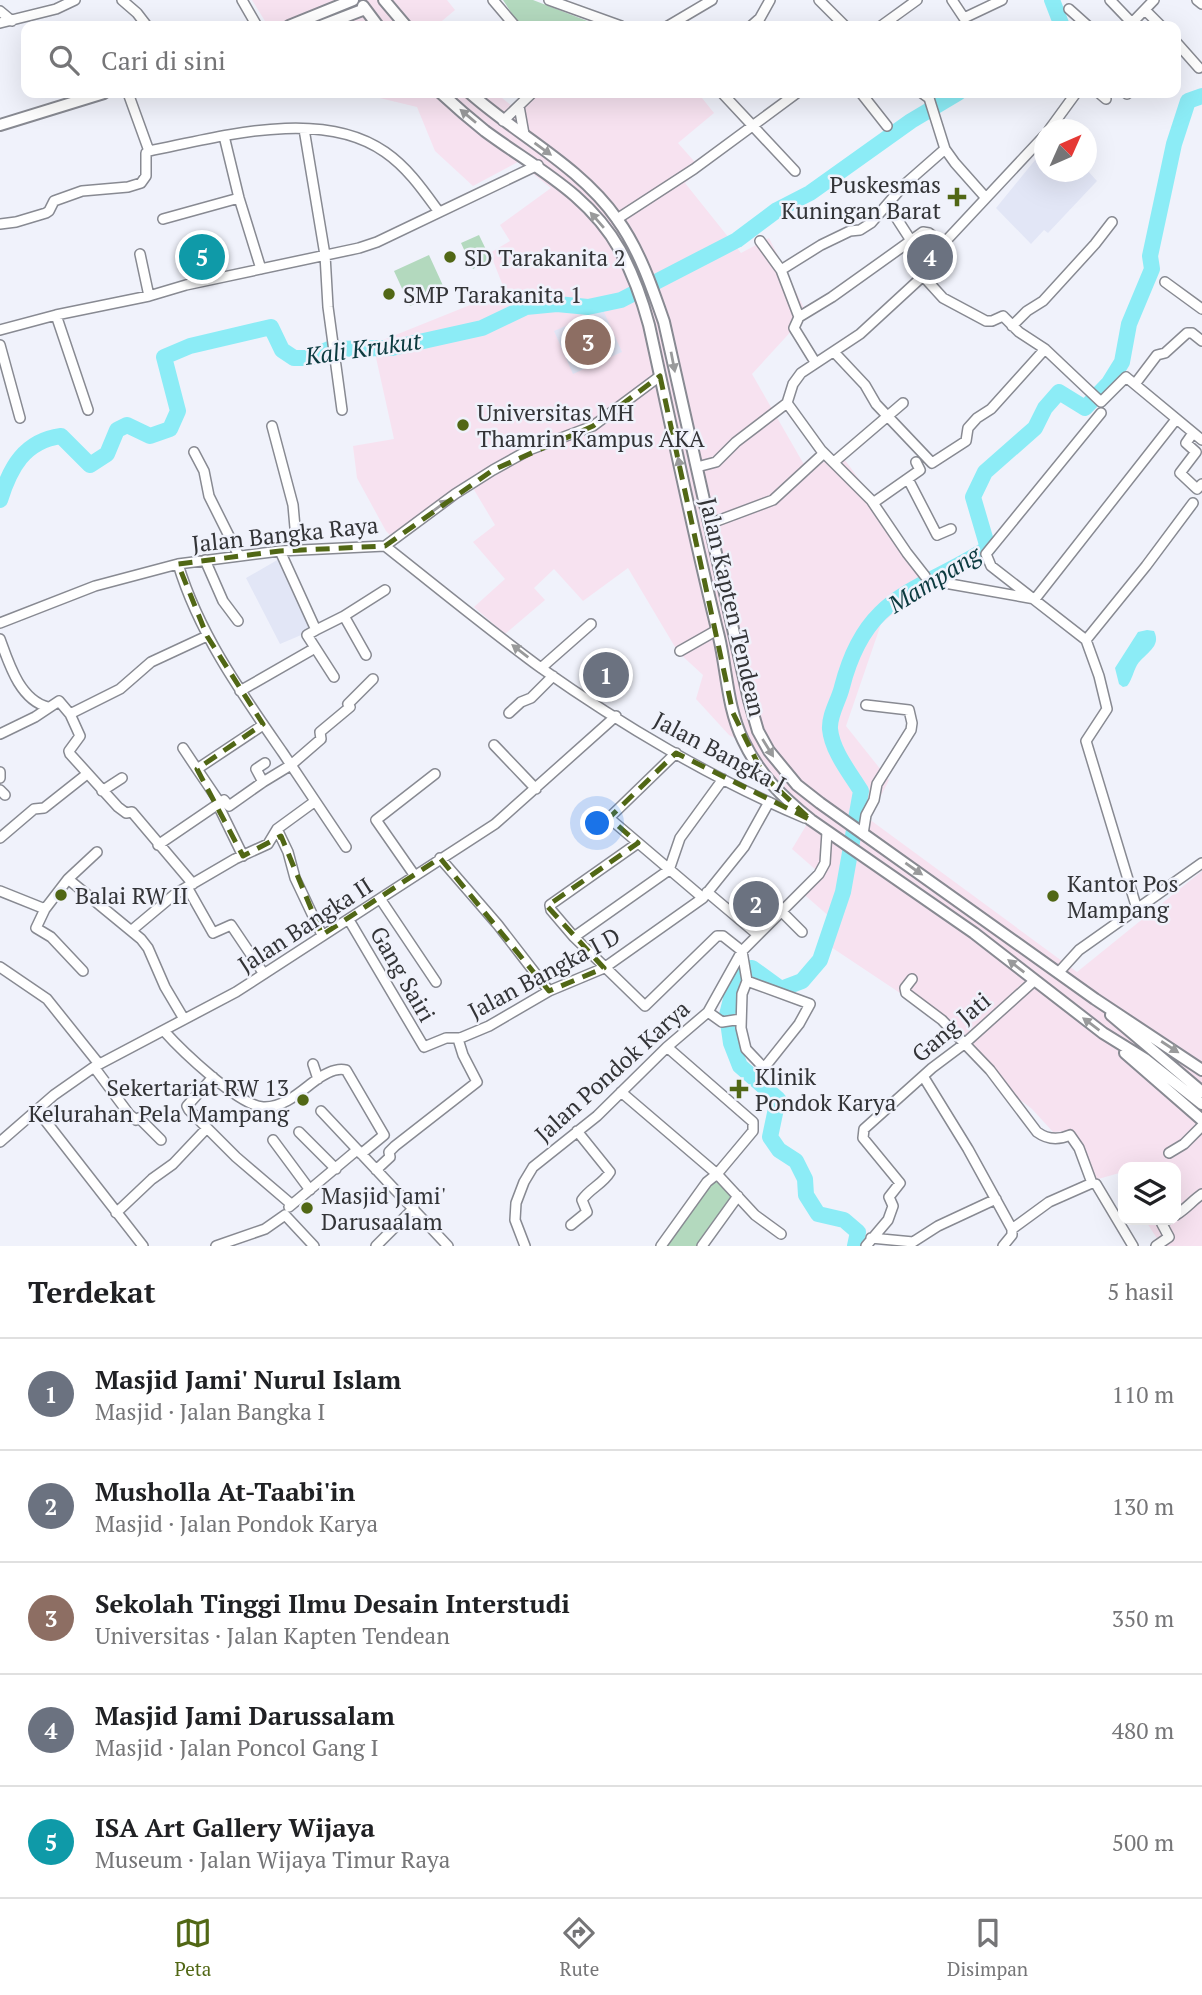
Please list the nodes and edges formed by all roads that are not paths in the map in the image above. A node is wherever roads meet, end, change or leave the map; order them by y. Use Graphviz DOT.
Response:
graph roads {
  1 [pos="75,0"];
  2 [pos="122,0"];
  3 [pos="242,0"];
  4 [pos="384,0"];
  5 [pos="493,0"];
  6 [pos="549,0"];
  7 [pos="712,0"];
  8 [pos="769,0"];
  9 [pos="819,0"];
  10 [pos="952,0"];
  11 [pos="1002,0"];
  12 [pos="1110,0"];
  13 [pos="1154,0"];
  14 [pos="1197,0"];
  15 [pos="915,1"];
  16 [pos="359,3"];
  17 [pos="1202,4"];
  18 [pos="1069,9"];
  19 [pos="1145,10"];
  20 [pos="0,11"];
  21 [pos="12,21"];
  22 [pos="143,21"];
  23 [pos="254,21"];
  24 [pos="304,21"];
  25 [pos="329,21"];
  26 [pos="374,21"];
  27 [pos="402,21"];
  28 [pos="511,21"];
  29 [pos="607,21"];
  30 [pos="676,21"];
  31 [pos="757,21"];
  32 [pos="840,21"];
  33 [pos="888,21"];
  34 [pos="1082,21"];
  35 [pos="1128,21"];
  36 [pos="1135,21"];
  37 [pos="1156,21"];
  38 [pos="0,23"];
  39 [pos="1181,48"];
  40 [pos="1199,68"];
  41 [pos="88,98"];
  42 [pos="130,98"];
  43 [pos="447,98"];
  44 [pos="476,98"];
  45 [pos="527,98"];
  46 [pos="726,98"];
  47 [pos="790,98"];
  48 [pos="865,98"];
  49 [pos="926,98"];
  50 [pos="1072,98"];
  51 [pos="519,106"];
  52 [pos="1057,119"];
  53 [pos="503,121"];
  54 [pos="0,125"];
  55 [pos="887,126"];
  56 [pos="752,127"];
  57 [pos="304,129"];
  58 [pos="524,134"];
  59 [pos="225,136"];
  60 [pos="1034,148"];
  61 [pos="945,149"];
  62 [pos="149,151"];
  63 [pos="538,166"];
  64 [pos="795,171"];
  65 [pos="239,198"];
  66 [pos="986,198"];
  67 [pos="888,205"];
  68 [pos="439,212"];
  69 [pos="163,219"];
  70 [pos="617,219"];
  71 [pos="1112,222"];
  72 [pos="0,224"];
  73 [pos="910,239"];
  74 [pos="760,241"];
  75 [pos="943,244"];
  76 [pos="140,254"];
  77 [pos="325,255"];
  78 [pos="261,269"];
  79 [pos="781,270"];
  80 [pos="923,276"];
  81 [pos="1165,282"];
  82 [pos="149,296"];
  83 [pos="1202,309"];
  84 [pos="56,315"];
  85 [pos="799,317"];
  86 [pos="1012,326"];
  87 [pos="0,330"];
  88 [pos="1202,341"];
  89 [pos="0,345"];
  90 [pos="1045,349"];
  91 [pos="834,352"];
  92 [pos="815,362"];
  93 [pos="660,376"];
  94 [pos="1135,384"];
  95 [pos="787,403"];
  96 [pos="1098,403"];
  97 [pos="903,404"];
  98 [pos="88,410"];
  99 [pos="342,410"];
  100 [pos="888,417"];
  101 [pos="20,418"];
  102 [pos="1180,420"];
  103 [pos="272,426"];
  104 [pos="1194,433"];
  105 [pos="1202,440"];
  106 [pos="194,452"];
  107 [pos="824,453"];
  108 [pos="834,462"];
  109 [pos="916,462"];
  110 [pos="697,467"];
  111 [pos="908,479"];
  112 [pos="1202,484"];
  113 [pos="873,503"];
  114 [pos="1193,503"];
  115 [pos="709,524"];
  116 [pos="951,529"];
  117 [pos="385,546"];
  118 [pos="297,550"];
  119 [pos="280,551"];
  120 [pos="239,556"];
  121 [pos="205,561"];
  122 [pos="178,565"];
  123 [pos="925,576"];
  124 [pos="939,582"];
  125 [pos="385,590"];
  126 [pos="1035,599"];
  127 [pos="344,616"];
  128 [pos="238,621"];
  129 [pos="0,623"];
  130 [pos="592,624"];
  131 [pos="316,630"];
  132 [pos="717,630"];
  133 [pos="207,636"];
  134 [pos="0,639"];
  135 [pos="1086,640"];
  136 [pos="315,648"];
  137 [pos="680,650"];
  138 [pos="366,655"];
  139 [pos="541,668"];
  140 [pos="552,676"];
  141 [pos="334,677"];
  142 [pos="373,679"];
  143 [pos="240,691"];
  144 [pos="866,705"];
  145 [pos="48,707"];
  146 [pos="509,713"];
  147 [pos="70,714"];
  148 [pos="616,716"];
  149 [pos="263,724"];
  150 [pos="0,734"];
  151 [pos="494,745"];
  152 [pos="183,748"];
  153 [pos="676,753"];
  154 [pos="265,763"];
  155 [pos="291,765"];
  156 [pos="197,769"];
  157 [pos="0,772"];
  158 [pos="87,774"];
  159 [pos="436,774"];
  160 [pos="0,778"];
  161 [pos="122,778"];
  162 [pos="723,779"];
  163 [pos="264,782"];
  164 [pos="536,789"];
  165 [pos="102,791"];
  166 [pos="314,802"];
  167 [pos="769,803"];
  168 [pos="219,804"];
  169 [pos="811,820"];
  170 [pos="277,829"];
  171 [pos="860,832"];
  172 [pos="830,833"];
  173 [pos="0,838"];
  174 [pos="638,843"];
  175 [pos="158,845"];
  176 [pos="346,847"];
  177 [pos="97,852"];
  178 [pos="243,856"];
  179 [pos="440,858"];
  180 [pos="1202,863"];
  181 [pos="669,870"];
  182 [pos="415,876"];
  183 [pos="68,879"];
  184 [pos="190,885"];
  185 [pos="0,891"];
  186 [pos="705,895"];
  187 [pos="381,900"];
  188 [pos="45,909"];
  189 [pos="1137,909"];
  190 [pos="781,911"];
  191 [pos="349,920"];
  192 [pos="132,930"];
  193 [pos="802,932"];
  194 [pos="758,934"];
  195 [pos="323,935"];
  196 [pos="574,937"];
  197 [pos="742,951"];
  198 [pos="0,967"];
  199 [pos="604,968"];
  200 [pos="83,971"];
  201 [pos="1059,972"];
  202 [pos="264,974"];
  203 [pos="912,979"];
  204 [pos="747,981"];
  205 [pos="1034,981"];
  206 [pos="436,982"];
  207 [pos="549,992"];
  208 [pos="1095,999"];
  209 [pos="708,1012"];
  210 [pos="184,1019"];
  211 [pos="732,1021"];
  212 [pos="164,1031"];
  213 [pos="459,1038"];
  214 [pos="1112,1040"];
  215 [pos="964,1044"];
  216 [pos="667,1047"];
  217 [pos="313,1064"];
  218 [pos="97,1066"];
  219 [pos="1202,1070"];
  220 [pos="923,1076"];
  221 [pos="213,1077"];
  222 [pos="318,1079"];
  223 [pos="621,1092"];
  224 [pos="1200,1096"];
  225 [pos="37,1110"];
  226 [pos="321,1111"];
  227 [pos="1202,1119"];
  228 [pos="1202,1126"];
  229 [pos="207,1128"];
  230 [pos="577,1131"];
  231 [pos="299,1132"];
  232 [pos="1,1139"];
  233 [pos="161,1140"];
  234 [pos="273,1140"];
  235 [pos="359,1152"];
  236 [pos="1169,1153"];
  237 [pos="336,1169"];
  238 [pos="376,1170"];
  239 [pos="717,1174"];
  240 [pos="1092,1183"];
  241 [pos="310,1190"];
  242 [pos="1202,1194"];
  243 [pos="738,1196"];
  244 [pos="996,1199"];
  245 [pos="291,1204"];
  246 [pos="414,1208"];
  247 [pos="1181,1212"];
  248 [pos="116,1213"];
  249 [pos="285,1215"];
  250 [pos="571,1225"];
  251 [pos="1163,1225"];
  252 [pos="1012,1229"];
  253 [pos="781,1234"];
  254 [pos="870,1239"];
  255 [pos="245,1242"];
  256 [pos="143,1246"];
  257 [pos="216,1246"];
  258 [pos="314,1246"];
  259 [pos="376,1246"];
  260 [pos="448,1246"];
  261 [pos="525,1246"];
  262 [pos="661,1246"];
  263 [pos="702,1246"];
  264 [pos="1003,1246"];
  265 [pos="1133,1246"];
  266 [pos="1156,1246"];
  1 -- 21 [label="street"];
  2 -- 22 [label="street"];
  3 -- 23 [label="street"];
  4 -- 27 [label="main road"];
  5 -- 28 [label="street"];
  6 -- 29 [label="street"];
  7 -- 30 [label="street"];
  8 -- 31 [label="street"];
  9 -- 32 [label="street"];
  10 -- 11 [label="street"];
  12 -- 35 [label="street"];
  13 -- 19 [label="street"];
  14 -- 17 [label="street"];
  15 -- 33 [label="street"];
  16 -- 24 [label="main road"];
  16 -- 25 [label="main road"];
  16 -- 26 [label="main road"];
  18 -- 34 [label="street"];
  19 -- 36 [label="street"];
  19 -- 37 [label="street"];
  20 -- 21 [label="street"];
  21 -- 38 [label="street"];
  39 -- 40 [label="street"];
  41 -- 54 [label="main road"];
  42 -- 62 [label="street"];
  63 -- 43 [label="main road, Jalan Kapten Tendean, one-way"];
  44 -- 53 [label="main road, Jalan Kapten Tendean"];
  45 -- 51 [label="street"];
  46 -- 56 [label="street"];
  47 -- 56 [label="street"];
  48 -- 55 [label="street"];
  49 -- 61 [label="street"];
  50 -- 52 [label="street"];
  51 -- 53 [label="street"];
  51 -- 58 [label="street"];
  53 -- 58 [label="main road, Jalan Kapten Tendean"];
  56 -- 64 [label="street"];
  56 -- 70 [label="street"];
  57 -- 59 [label="street"];
  57 -- 68 [label="street"];
  57 -- 77 [label="street"];
  58 -- 70 [label="main road, Jalan Kapten Tendean, one-way"];
  59 -- 62 [label="street"];
  59 -- 65 [label="street"];
  60 -- 66 [label="street"];
  61 -- 66 [label="street"];
  61 -- 67 [label="street"];
  62 -- 72 [label="street"];
  63 -- 68 [label="street"];
  93 -- 63 [label="main road, Jalan Kapten Tendean, one-way"];
  65 -- 69 [label="street"];
  65 -- 78 [label="street"];
  66 -- 75 [label="street"];
  67 -- 73 [label="street"];
  67 -- 79 [label="street"];
  68 -- 77 [label="street"];
  70 -- 110 [label="main road, Jalan Kapten Tendean, one-way"];
  71 -- 86 [label="street"];
  73 -- 75 [label="street"];
  73 -- 85 [label="street"];
  74 -- 79 [label="street"];
  75 -- 80 [label="street"];
  76 -- 82 [label="street"];
  77 -- 78 [label="street"];
  77 -- 99 [label="street"];
  78 -- 82 [label="street"];
  79 -- 85 [label="street"];
  80 -- 86 [label="street"];
  80 -- 91 [label="street"];
  81 -- 83 [label="street"];
  82 -- 84 [label="street"];
  84 -- 87 [label="street"];
  84 -- 98 [label="street"];
  85 -- 92 [label="street"];
  86 -- 90 [label="street"];
  88 -- 94 [label="street"];
  89 -- 101 [label="street"];
  90 -- 96 [label="street"];
  90 -- 100 [label="street"];
  91 -- 92 [label="street"];
  91 -- 100 [label="street"];
  92 -- 95 [label="street"];
  117 -- 93 [label="street, Jalan Bangka Raya, one-way"];
  132 -- 93 [label="main road, Jalan Kapten Tendean, one-way"];
  94 -- 96 [label="street"];
  94 -- 102 [label="street"];
  95 -- 107 [label="street"];
  95 -- 110 [label="street"];
  96 -- 126 [label="street"];
  97 -- 100 [label="street"];
  100 -- 108 [label="street"];
  102 -- 104 [label="street"];
  102 -- 126 [label="street"];
  103 -- 118 [label="street"];
  104 -- 105 [label="street"];
  104 -- 112 [label="street"];
  106 -- 120 [label="street"];
  107 -- 108 [label="street"];
  107 -- 115 [label="street"];
  108 -- 113 [label="street"];
  109 -- 111 [label="street"];
  110 -- 115 [label="main road, Jalan Kapten Tendean"];
  111 -- 113 [label="street"];
  111 -- 116 [label="street"];
  113 -- 123 [label="street"];
  114 -- 135 [label="street"];
  115 -- 171 [label="main road, Jalan Kapten Tendean, one-way"];
  117 -- 118 [label="street, Jalan Bangka Raya"];
  139 -- 117 [label="street, Jalan Bangka I, one-way"];
  118 -- 119 [label="street, Jalan Bangka Raya"];
  119 -- 120 [label="street, Jalan Bangka Raya"];
  119 -- 131 [label="street"];
  120 -- 121 [label="street, Jalan Bangka Raya"];
  121 -- 122 [label="street, Jalan Bangka Raya"];
  121 -- 128 [label="street"];
  122 -- 129 [label="street, Jalan Bangka Raya"];
  122 -- 133 [label="street"];
  124 -- 126 [label="street"];
  125 -- 127 [label="street"];
  126 -- 135 [label="street"];
  127 -- 131 [label="street"];
  127 -- 138 [label="street"];
  130 -- 139 [label="street"];
  131 -- 136 [label="street"];
  132 -- 137 [label="street"];
  132 -- 169 [label="main road, Jalan Kapten Tendean"];
  133 -- 143 [label="street"];
  133 -- 147 [label="street"];
  134 -- 145 [label="street"];
  135 -- 189 [label="street"];
  136 -- 141 [label="street"];
  136 -- 143 [label="street"];
  139 -- 140 [label="street, Jalan Bangka I"];
  140 -- 146 [label="street"];
  140 -- 148 [label="street, Jalan Bangka I"];
  142 -- 155 [label="street"];
  143 -- 149 [label="street"];
  144 -- 171 [label="street"];
  145 -- 147 [label="street"];
  145 -- 150 [label="street"];
  147 -- 158 [label="street"];
  148 -- 153 [label="street, Jalan Bangka I"];
  148 -- 164 [label="street, Jalan Bangka II"];
  149 -- 155 [label="street"];
  149 -- 156 [label="street"];
  151 -- 164 [label="street"];
  152 -- 156 [label="street"];
  153 -- 162 [label="street, Jalan Bangka I"];
  153 -- 174 [label="street"];
  154 -- 163 [label="street"];
  155 -- 163 [label="street"];
  155 -- 166 [label="street"];
  156 -- 168 [label="street"];
  157 -- 160 [label="street"];
  158 -- 165 [label="street"];
  158 -- 173 [label="street"];
  159 -- 182 [label="street"];
  161 -- 165 [label="street"];
  162 -- 167 [label="street, Jalan Bangka I"];
  162 -- 181 [label="street"];
  163 -- 168 [label="street"];
  164 -- 179 [label="street, Jalan Bangka II"];
  165 -- 175 [label="street"];
  166 -- 170 [label="street"];
  166 -- 176 [label="street"];
  167 -- 169 [label="street, Jalan Bangka I"];
  167 -- 186 [label="street, Jalan Bangka I D"];
  168 -- 175 [label="street"];
  168 -- 178 [label="street"];
  169 -- 172 [label="main road, Jalan Kapten Tendean"];
  170 -- 178 [label="street"];
  170 -- 195 [label="street"];
  171 -- 201 [label="main road, Jalan Kapten Tendean, one-way"];
  172 -- 190 [label="street, Jalan Pondok Karya"];
  205 -- 172 [label="main road, Jalan Kapten Tendean, one-way"];
  174 -- 181 [label="street"];
  174 -- 196 [label="street"];
  175 -- 184 [label="street"];
  177 -- 183 [label="street"];
  178 -- 184 [label="street"];
  179 -- 182 [label="street, Jalan Bangka II"];
  179 -- 207 [label="street"];
  180 -- 189 [label="street"];
  181 -- 186 [label="street"];
  181 -- 196 [label="street"];
  182 -- 187 [label="street, Jalan Bangka II"];
  183 -- 188 [label="street"];
  183 -- 192 [label="street"];
  184 -- 192 [label="street"];
  184 -- 202 [label="street"];
  185 -- 188 [label="street"];
  186 -- 194 [label="street"];
  186 -- 199 [label="street, Jalan Bangka I D"];
  187 -- 191 [label="street, Jalan Bangka II"];
  187 -- 206 [label="street"];
  188 -- 200 [label="street"];
  189 -- 201 [label="street"];
  190 -- 193 [label="street"];
  190 -- 194 [label="street, Jalan Pondok Karya"];
  191 -- 195 [label="street, Jalan Bangka II"];
  191 -- 213 [label="street, Gang Sairi"];
  192 -- 210 [label="street"];
  194 -- 197 [label="street, Jalan Pondok Karya"];
  195 -- 202 [label="street, Jalan Bangka II"];
  196 -- 199 [label="street"];
  197 -- 199 [label="street"];
  197 -- 204 [label="street"];
  197 -- 209 [label="street, Jalan Pondok Karya"];
  198 -- 218 [label="street"];
  199 -- 207 [label="street, Jalan Bangka I D"];
  201 -- 208 [label="main road, Jalan Kapten Tendean"];
  202 -- 210 [label="street, Jalan Bangka II"];
  203 -- 215 [label="street"];
  204 -- 211 [label="street"];
  204 -- 211 [label="street"];
  214 -- 205 [label="main road, Jalan Kapten Tendean, one-way"];
  205 -- 215 [label="street, Gang Jati"];
  207 -- 213 [label="street, Jalan Bangka I D"];
  208 -- 219 [label="main road, Jalan Kapten Tendean, one-way"];
  208 -- 224 [label="main road, Jalan Kapten Tendean"];
  209 -- 211 [label="street"];
  209 -- 216 [label="street, Jalan Pondok Karya"];
  210 -- 212 [label="street, Jalan Bangka II"];
  212 -- 218 [label="street, Jalan Bangka II"];
  212 -- 221 [label="street"];
  213 -- 238 [label="street, Jalan Bangka I D"];
  214 -- 224 [label="main road, Jalan Kapten Tendean"];
  214 -- 227 [label="main road, Jalan Kapten Tendean"];
  215 -- 220 [label="street, Gang Jati"];
  215 -- 240 [label="street"];
  216 -- 223 [label="street, Jalan Pondok Karya"];
  216 -- 239 [label="street"];
  217 -- 222 [label="street"];
  218 -- 225 [label="street, Jalan Bangka II"];
  218 -- 233 [label="street"];
  220 -- 244 [label="street"];
  220 -- 254 [label="street, Gang Jati"];
  221 -- 222 [label="street"];
  221 -- 229 [label="street"];
  222 -- 235 [label="street"];
  223 -- 230 [label="street, Jalan Pondok Karya"];
  223 -- 239 [label="street"];
  225 -- 232 [label="street, Jalan Bangka II"];
  225 -- 248 [label="street"];
  226 -- 235 [label="street"];
  228 -- 236 [label="street"];
  229 -- 245 [label="street"];
  229 -- 248 [label="street"];
  230 -- 250 [label="street"];
  230 -- 261 [label="street, Jalan Pondok Karya"];
  231 -- 237 [label="street"];
  234 -- 241 [label="street"];
  235 -- 237 [label="street"];
  235 -- 238 [label="street"];
  237 -- 241 [label="street"];
  238 -- 246 [label="street"];
  239 -- 243 [label="street"];
  239 -- 262 [label="street"];
  240 -- 252 [label="street"];
  240 -- 265 [label="street"];
  241 -- 245 [label="street"];
  242 -- 247 [label="street"];
  243 -- 253 [label="street"];
  243 -- 263 [label="street"];
  244 -- 252 [label="street"];
  244 -- 254 [label="street"];
  245 -- 249 [label="street"];
  246 -- 259 [label="street"];
  246 -- 260 [label="street"];
  248 -- 256 [label="street"];
  249 -- 255 [label="street"];
  249 -- 258 [label="street"];
  251 -- 266 [label="street"];
  252 -- 264 [label="street"];
  255 -- 257 [label="street"];
}
